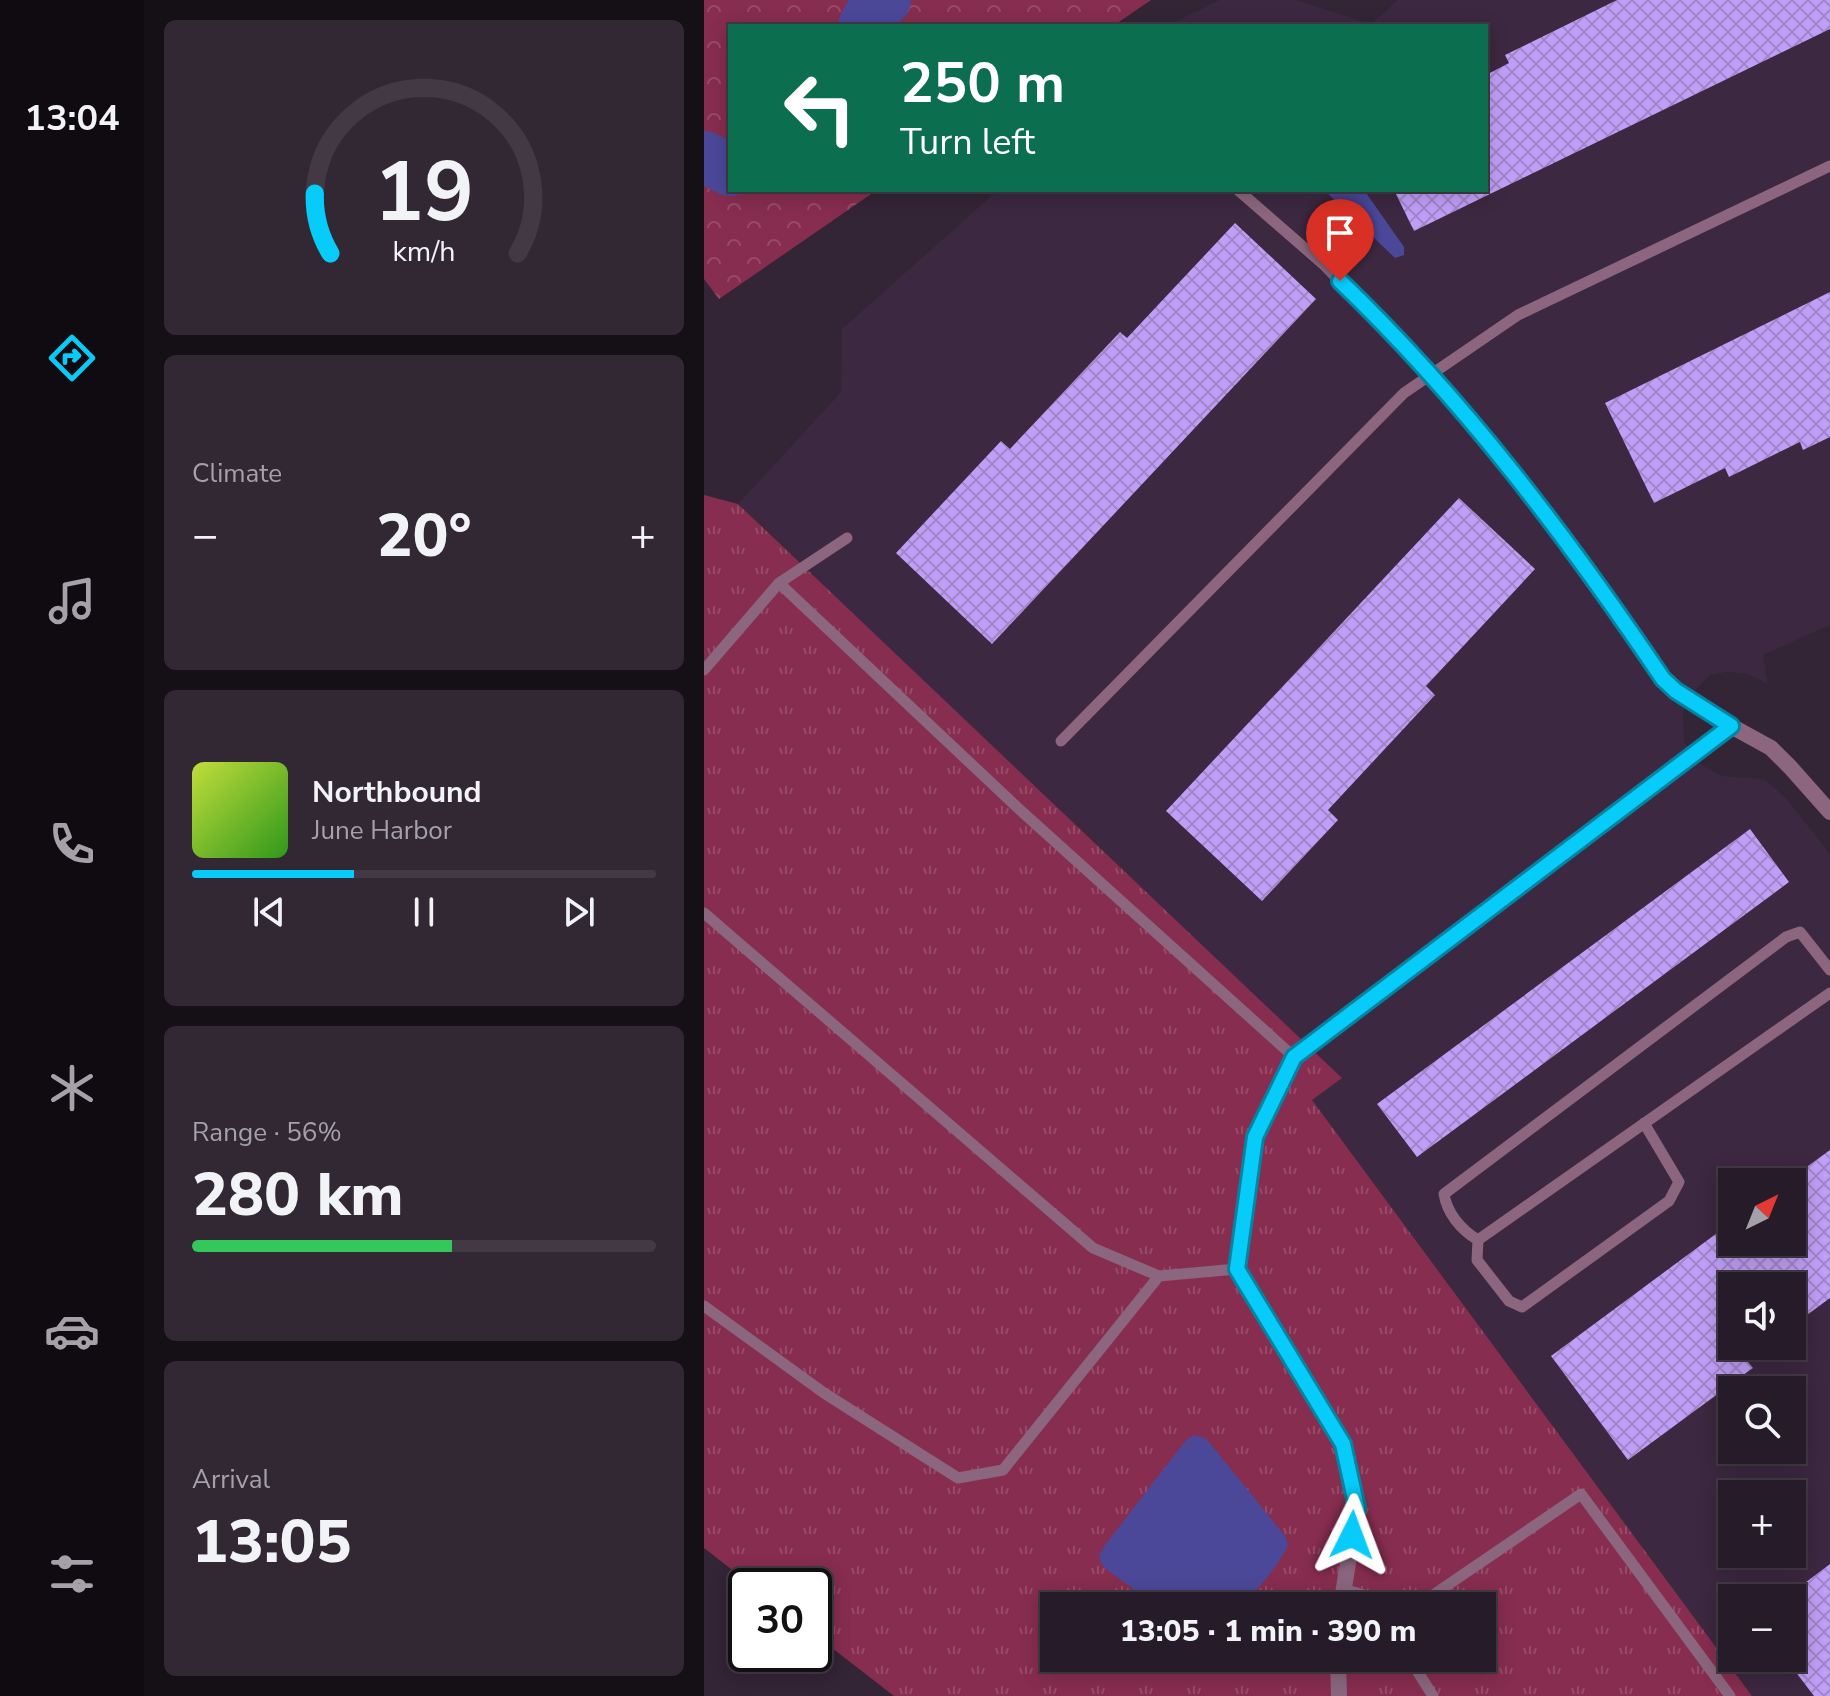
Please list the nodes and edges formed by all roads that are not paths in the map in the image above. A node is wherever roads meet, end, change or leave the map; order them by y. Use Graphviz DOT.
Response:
graph roads {
  1 [pos="1830,166"];
  2 [pos="1240,192"];
  3 [pos="1429,373"];
  4 [pos="847,538"];
  5 [pos="779,583"];
  6 [pos="704,670"];
  7 [pos="1731,726"];
  8 [pos="1061,741"];
  9 [pos="1830,812"];
  10 [pos="704,913"];
  11 [pos="1830,970"];
  12 [pos="1830,993"];
  13 [pos="1294,1057"];
  14 [pos="1644,1123"];
  15 [pos="1478,1240"];
  16 [pos="1237,1269"];
  17 [pos="1159,1276"];
  18 [pos="704,1306"];
  19 [pos="1343,1592"];
  20 [pos="1438,1592"];
  21 [pos="1338,1672"];
  22 [pos="1418,1672"];
  23 [pos="1339,1696"];
  24 [pos="1433,1696"];
  25 [pos="1730,1696"];
  1 -- 3 [label="lane"];
  2 -- 3 [label="lane"];
  3 -- 7 [label="lane"];
  3 -- 8 [label="lane"];
  4 -- 5 [label="lane"];
  5 -- 6 [label="lane"];
  5 -- 13 [label="lane"];
  7 -- 9 [label="street"];
  7 -- 13 [label="street"];
  10 -- 17 [label="lane"];
  11 -- 15 [label="lane"];
  12 -- 14 [label="lane"];
  13 -- 16 [label="street"];
  14 -- 15 [label="lane"];
  14 -- 15 [label="lane"];
  16 -- 17 [label="lane"];
  16 -- 19 [label="street"];
  17 -- 18 [label="lane"];
  20 -- 25 [label="lane"];
  21 -- 23 [label="street"];
  22 -- 24 [label="lane"];
}
